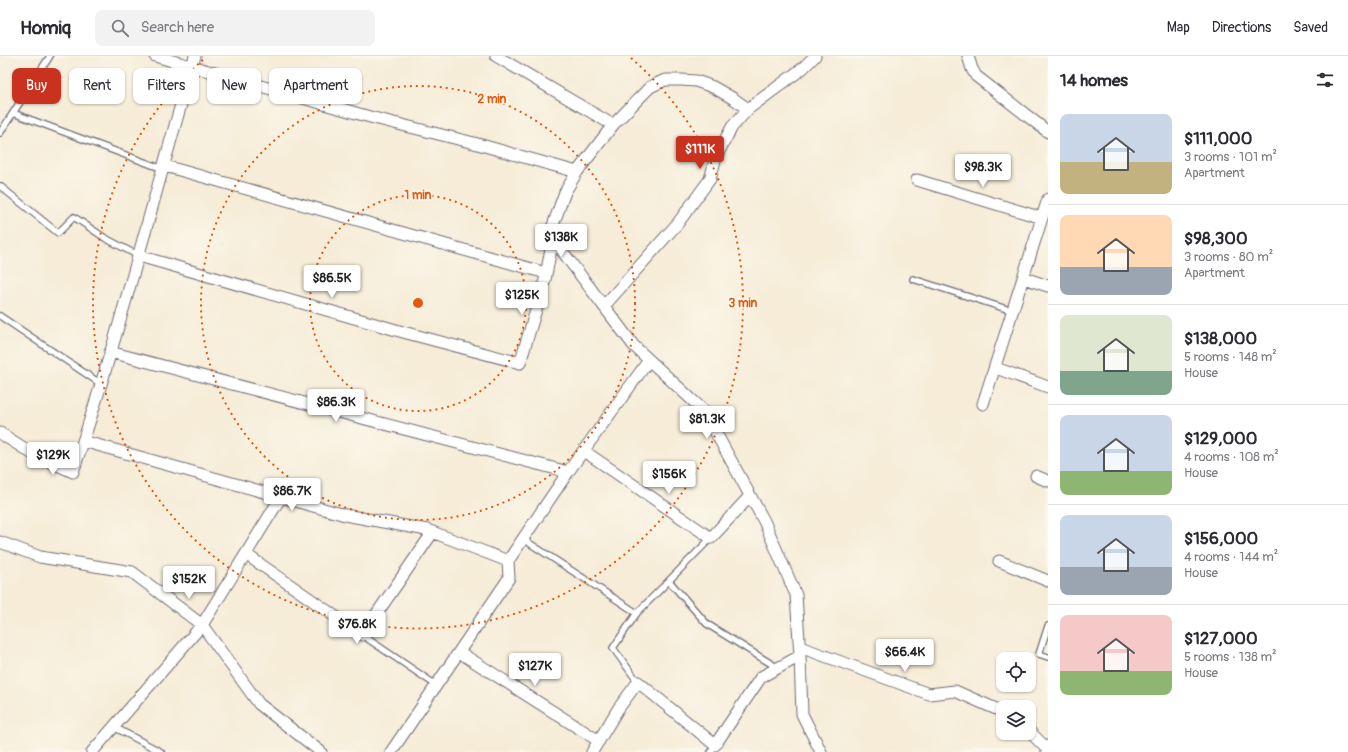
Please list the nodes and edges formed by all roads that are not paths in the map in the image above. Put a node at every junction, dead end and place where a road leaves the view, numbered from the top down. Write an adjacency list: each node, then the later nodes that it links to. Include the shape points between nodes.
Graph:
1 (50, 56): 9 (lane)
2 (155, 56): 7 (street)
3 (195, 56): 7 (street)
4 (496, 56): 10 (street)
5 (815, 56): 8 (street)
6 (968, 56): 11 (street, via 976,76)
7 (192, 67): 13 (street); 14 (street)
8 (748, 109): 10 (street, via 713,87 696,81 665,80 650,87); 25 (street, via 732,127 716,156 710,179 678,223)
9 (13, 113): 12 (lane); 13 (lane)
10 (613, 125): 14 (street)
11 (1048, 132)
12 (0, 133)
13 (164, 168): 20 (street); 21 (street)
14 (577, 172): 19 (street, via 562,199 552,228)
15 (917, 180): 18 (street)
16 (0, 186): 20 (lane, via 58,233 74,217 105,238)
17 (1048, 199): 18 (street)
18 (1042, 218): 22 (street)
19 (553, 239): 21 (street); 25 (street)
20 (139, 256): 21 (street, via 520,363); 28 (street)
21 (546, 273)
22 (1024, 278): 24 (street); 26 (street)
23 (913, 279): 26 (lane)
24 (1048, 286)
25 (604, 306): 29 (street, via 634,346)
26 (1013, 311): 30 (street)
27 (0, 316): 31 (lane)
28 (110, 352): 31 (street); 37 (street)
29 (650, 360): 36 (street); 40 (street, via 704,411)
30 (996, 368): 32 (street); 33 (street)
31 (101, 384): 35 (street)
32 (1048, 387)
33 (984, 404)
34 (0, 433): 35 (street, via 33,454 73,472)
35 (83, 441): 41 (street)
36 (584, 450): 37 (street); 43 (street)
37 (568, 472): 44 (street)
38 (1036, 476): 39 (street)
39 (1048, 481)
40 (750, 496): 43 (street); 56 (street, via 764,520 796,595)
41 (281, 497): 42 (street, via 345,515); 46 (street)
42 (433, 532): 47 (street); 54 (street)
43 (711, 538): 49 (lane)
44 (523, 539): 47 (street); 51 (lane)
45 (0, 542): 52 (street, via 40,556 132,572)
46 (247, 555): 52 (street); 54 (street)
47 (508, 561): 55 (street, via 509,578)
48 (999, 561): 50 (street)
49 (669, 581): 51 (lane); 58 (lane, via 707,624)
50 (1048, 581)
51 (637, 614): 59 (lane, via 614,648)
52 (202, 625): 62 (street); 69 (street, via 259,704)
53 (1048, 626): 57 (lane, via 1039,654)
54 (362, 635): 60 (lane)
55 (459, 652): 60 (street); 64 (street)
56 (800, 652): 58 (street); 61 (street, via 928,694 956,691); 72 (street, via 802,714)
57 (1048, 657)
58 (778, 668): 65 (street, via 761,677)
59 (638, 682): 64 (street); 65 (street)
60 (436, 685): 70 (street)
61 (996, 709)
62 (114, 727): 67 (street); 68 (lane)
63 (1036, 738): 66 (street)
64 (599, 740): 71 (street)
65 (713, 748)
66 (1048, 750)
67 (92, 752)
68 (161, 752)
69 (321, 752)
70 (391, 752)
71 (592, 752)
72 (821, 752)

